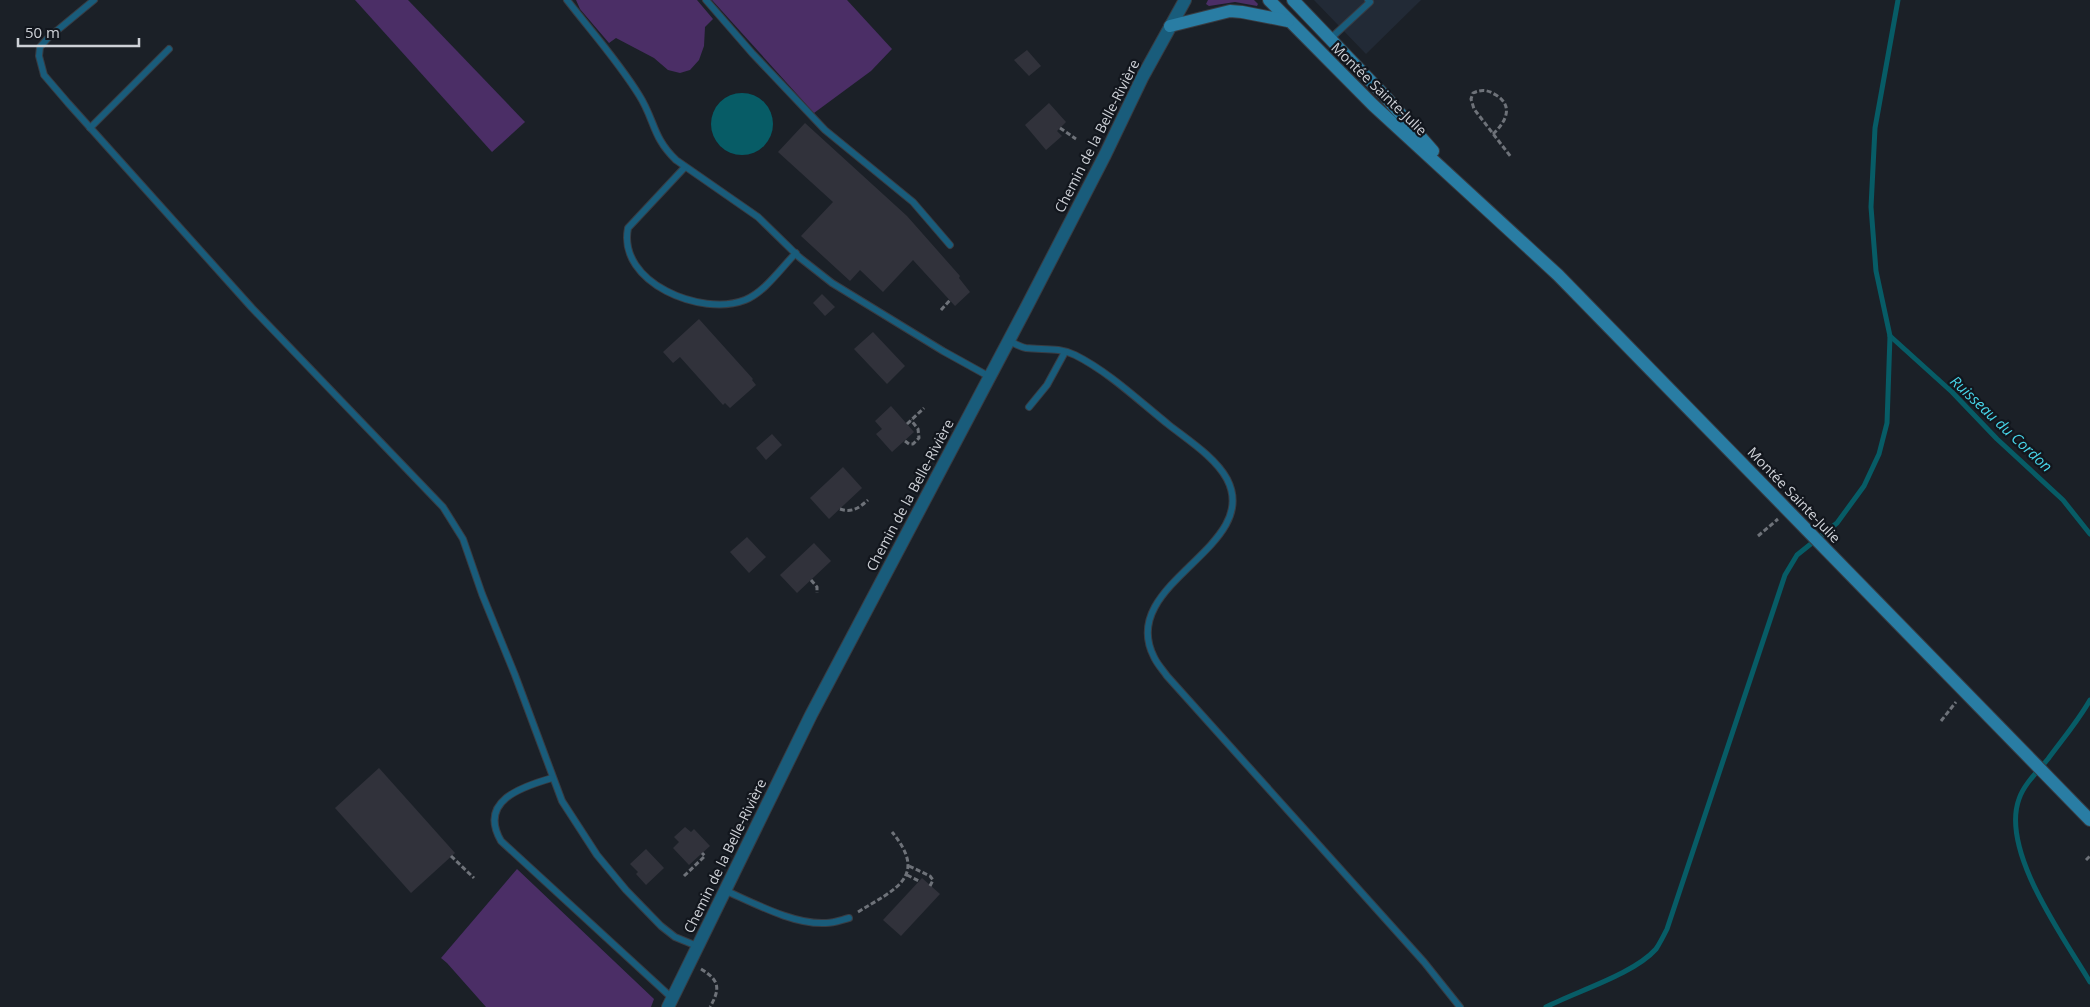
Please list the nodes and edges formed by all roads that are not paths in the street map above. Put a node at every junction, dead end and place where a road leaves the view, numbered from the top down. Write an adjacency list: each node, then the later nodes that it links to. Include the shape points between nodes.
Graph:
1 (94, 0): 12 (lane, via 48,38 40,47 39,56 44,75)
2 (567, 0): 13 (lane, via 640,95 664,149)
3 (706, 0): 15 (lane, via 825,130 913,202)
4 (1184, 0): 9 (street, Chemin de la Belle-Rivière)
5 (1269, 0): 8 (main road, Montée Sainte-Julie)
6 (1292, 0): 10 (main road, Montée Sainte-Julie)
7 (1368, 0): 10 (lane, via 1370,2)
8 (1288, 21): 9 (main road, via 1230,11); 14 (main road, Montée Sainte-Julie)
9 (1170, 26): 17 (street, Chemin de la Belle-Rivière)
10 (1330, 39): 14 (main road, Montée Sainte-Julie)
11 (169, 49): 12 (lane)
12 (90, 128): 21 (lane, via 252,308 443,507 463,539)
13 (685, 167): 16 (lane, via 758,217); 16 (lane, via 628,228 629,251 642,274 650,281 689,300 732,304 752,298)
14 (1472, 196): 22 (main road, Montée Sainte-Julie, via 1558,274)
15 (950, 245)
16 (796, 253): 19 (lane, via 832,283 876,312)
17 (1009, 341): 18 (lane, via 1027,348 1054,348); 19 (street, Chemin de la Belle-Rivière)
18 (1066, 352): 20 (lane, via 1047,385); 27 (lane, via 1110,378 1203,452 1222,473 1230,488 1232,512 1222,532 1171,584 1153,612 1149,637 1154,658 1424,962)
19 (990, 376): 23 (street, Chemin de la Belle-Rivière, via 811,715)
20 (1029, 407)
21 (552, 778): 25 (lane, via 562,801 597,855 626,890 661,926 675,937); 26 (lane, via 514,792 502,802 496,810 494,829 501,841)
22 (2090, 820)
23 (724, 890): 24 (lane, via 809,922 834,923); 25 (street, Chemin de la Belle-Rivière)
24 (849, 918)
25 (697, 946): 26 (street, Chemin de la Belle-Rivière)
26 (670, 1003)
27 (1460, 1007)

